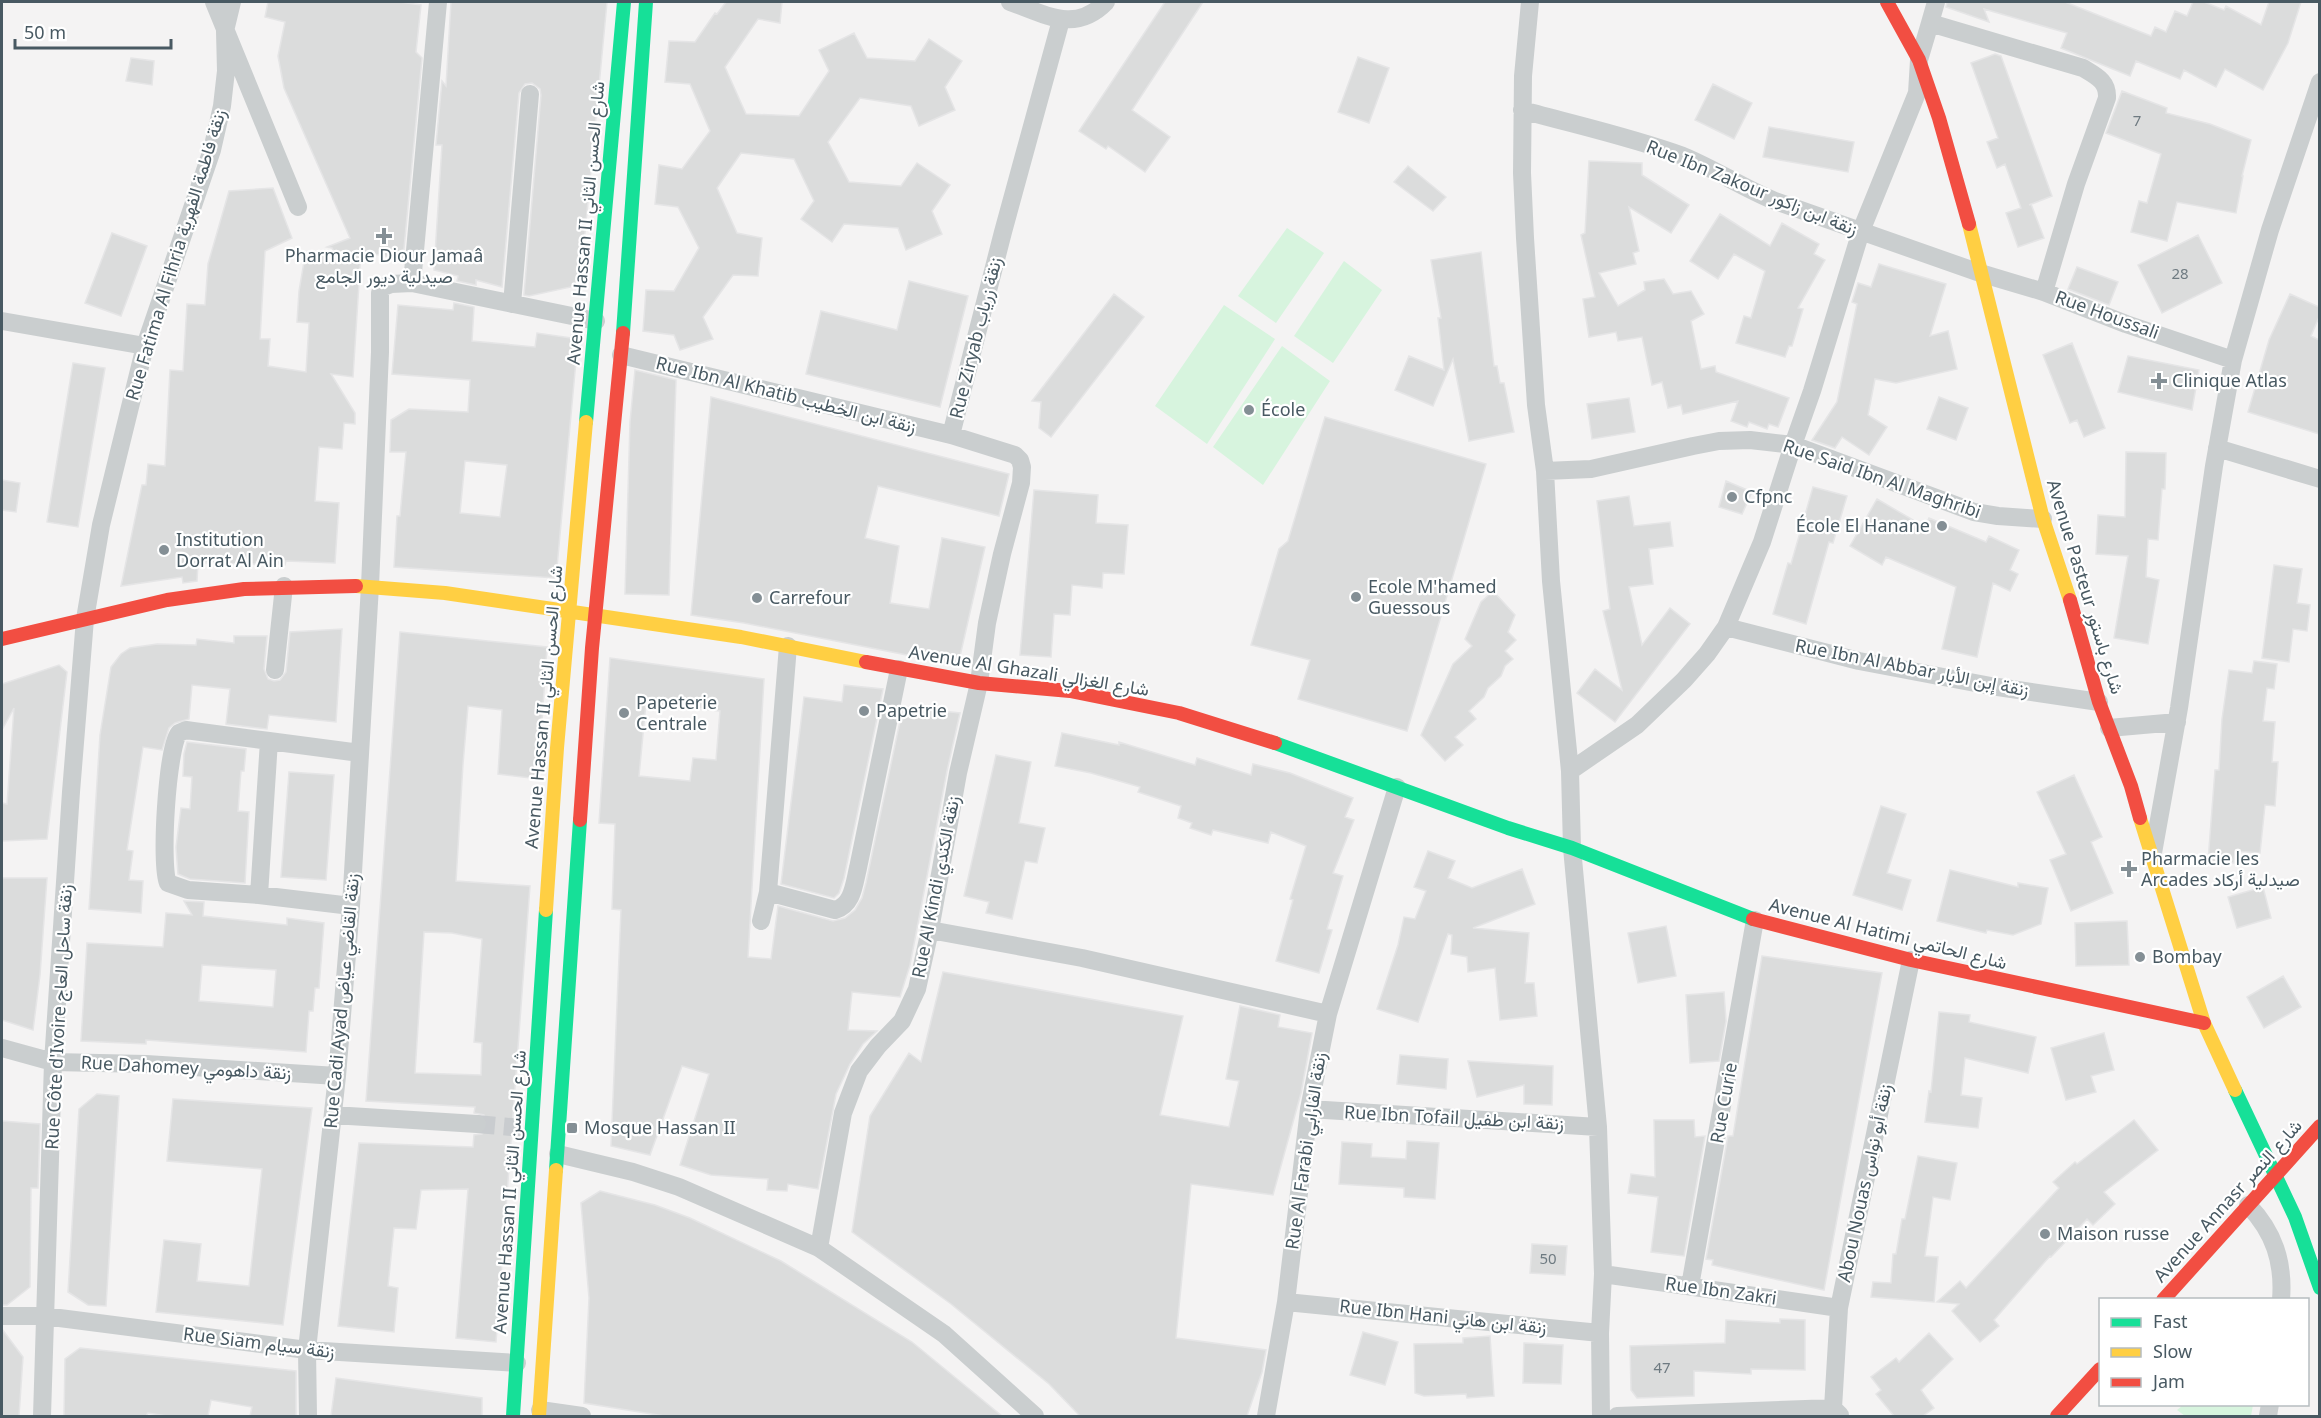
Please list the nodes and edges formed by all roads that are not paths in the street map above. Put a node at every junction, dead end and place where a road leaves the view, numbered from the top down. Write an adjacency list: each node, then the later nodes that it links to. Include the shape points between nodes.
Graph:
1 (214, 2): 13 (street, Rue Fatima Al Fihria زنقة فاطمة الفهرية)
2 (232, 2): 13 (street, Rue Fatima Al Fihria زنقة فاطمة الفهرية)
3 (438, 2): 21 (street)
4 (624, 2): 25 (street, Avenue Hassan II شارع الحسن الثاني)
5 (646, 2): 27 (street)
6 (1010, 2): 11 (street)
7 (1106, 2): 11 (street, via 1076,20)
8 (1530, 2): 17 (street)
9 (1887, 2): 14 (street, Avenue Pasteur شارع باستور)
10 (1936, 2): 12 (street)
11 (1060, 20): 29 (street, Rue Ziryab زنقة زرياب)
12 (1930, 23): 14 (street); 22 (street, via 2083,68 2101,79 2107,88)
13 (225, 31): 18 (street); 26 (street, Rue Fatima Al Fihria زنقة فاطمة الفهرية, via 226,71 212,150)
14 (1919, 60): 19 (street, via 1917,93); 20 (street, Avenue Pasteur شارع باستور, via 1958,182)
15 (2319, 82): 28 (street, via 2270,230)
16 (530, 94): 23 (street)
17 (1522, 110): 19 (street, Rue Ibn Zakour زنقة ابن زاكور, via 1683,157 1747,189); 32 (street, via 1524,238 1536,405)
18 (298, 207)
19 (1861, 231): 20 (street, Rue Ibn Zakour زنقة ابن زاكور); 30 (street)
20 (1980, 273): 22 (street, Rue Houssali); 34 (street, Avenue Pasteur شارع باستور)
21 (412, 283): 23 (street); 36 (street, Rue Cadi Ayad زنقة القاضي عياض, via 390,284 380,293)
22 (2044, 292): 28 (street, Rue Houssali)
23 (512, 304): 25 (street)
24 (2, 321): 26 (street)
25 (596, 321): 37 (street, Avenue Hassan II شارع الحسن الثاني)
26 (145, 346): 39 (street, Rue Fatima Al Fihria زنقة فاطمة الفهرية, via 101,525)
27 (621, 355): 29 (street, Rue Ibn Al Khatib زنقة ابن الخطيب); 38 (street)
28 (2233, 360): 31 (street)
29 (951, 435): 45 (street, Rue Ziryab زنقة زرياب, via 1015,455 1022,467 987,623)
30 (1792, 445): 32 (street, Rue Said Ibn Al Maghribi, via 1719,441 1591,469); 34 (street, Rue Said Ibn Al Maghribi, via 1974,512); 40 (street, via 1762,542)
31 (2217, 448): 33 (street); 47 (street)
32 (1545, 471): 51 (street, via 1551,581)
33 (2319, 479)
34 (2043, 519): 46 (street, Avenue Pasteur شارع باستور)
35 (284, 586): 36 (street, Avenue Al Ghazali شارع الغزالي); 39 (street, Avenue Al Ghazali شارع الغزالي, via 167,600); 44 (street)
36 (370, 586): 37 (street, Avenue Al Ghazali شارع الغزالي); 50 (street, Rue Cadi Ayad زنقة القاضي عياض)
37 (570, 612): 38 (street, Avenue Al Ghazali شارع الغزالي); 87 (street, Avenue Hassan II شارع الحسن الثاني, via 557,748)
38 (595, 616): 42 (street, Avenue Al Ghazali شارع الغزالي); 72 (street)
39 (85, 619): 41 (street, Avenue Al Ghazali شارع الغزالي); 65 (street, Rue Côte d'Ivoire زنقة ساحل العاج)
40 (1726, 627): 46 (street, Rue Ibn Al Abbar زنقة إبن الأبار, via 1858,661); 51 (street, via 1684,680 1637,725)
41 (2, 639)
42 (788, 646): 43 (street, Avenue Al Ghazali شارع الغزالي); 55 (street)
43 (899, 669): 45 (street, Avenue Al Ghazali شارع الغزالي); 55 (street, via 847,904 835,910)
44 (275, 670)
45 (979, 683): 52 (street, Avenue Al Ghazali شارع الغزالي, via 1070,691 1179,713 1304,752); 60 (street, Rue Al Kindi زنقة الكندي, via 958,773)
46 (2099, 702): 48 (street, Avenue Pasteur شارع باستور)
47 (2177, 722): 48 (street); 54 (street)
48 (2109, 728): 54 (street, Avenue Pasteur شارع باستور, via 2132,786)
49 (269, 741): 50 (street); 56 (street); 56 (street, via 186,730 179,733 171,751 166,813 168,883 188,890)
50 (360, 753): 57 (street, Rue Cadi Ayad زنقة القاضي عياض)
51 (1570, 771): 53 (street)
52 (1396, 787): 53 (street, Avenue Al Ghazali شارع الغزالي); 62 (street, Rue Al Farabi زنقة الفارابي)
53 (1572, 848): 58 (street, Avenue Al Hatimi شارع الحاتمي); 71 (street)
54 (2152, 857): 63 (street, Avenue Pasteur شارع باستور)
55 (768, 892): 59 (street)
56 (259, 895): 57 (street)
57 (351, 906): 66 (street, Rue Cadi Ayad زنقة القاضي عياض)
58 (1755, 920): 61 (street, Avenue Al Hatimi شارع الحاتمي); 77 (street, Rue Curie)
59 (761, 921)
60 (930, 930): 62 (street, via 1082,958); 75 (street, Rue Al Kindi زنقة الكندي, via 917,989 902,1021 859,1071 849,1094)
61 (1911, 960): 63 (street, Avenue Al Hatimi شارع الحاتمي); 82 (street, Abou Nouas زنقة أبو نواس)
62 (1328, 1014): 67 (street, Rue Al Farabi زنقة الفارابي)
63 (2204, 1023): 73 (street, Avenue Pasteur شارع باستور)
64 (2, 1048): 65 (street, Rue Dahomey زنقة داهومي)
65 (53, 1062): 66 (street, Rue Dahomey زنقة داهومي); 84 (street, Rue Côte d'Ivoire زنقة ساحل العاج)
66 (337, 1076): 68 (street, Rue Cadi Ayad زنقة القاضي عياض)
67 (1309, 1109): 71 (street, Rue Ibn Tofail زنقة ابن طفيل); 81 (street, Rue Al Farabi زنقة الفارابي)
68 (333, 1115): 69 (street); 86 (street, Rue Cadi Ayad زنقة القاضي عياض)
69 (477, 1124)
70 (2319, 1126): 73 (street, Avenue Annasr شارع النصر)
71 (1598, 1127): 76 (street)
72 (558, 1154): 75 (street, via 679,1187); 90 (street)
73 (2276, 1174): 74 (street, Avenue Annasr شارع النصر); 78 (street, Avenue Pasteur شارع باستور)
74 (2248, 1205): 79 (street, Avenue Annasr شارع النصر); 80 (street, via 2274,1240 2282,1272)
75 (819, 1248): 95 (street, via 944,1334)
76 (1603, 1274): 77 (street, Rue Ibn Zakri); 85 (street)
77 (1690, 1286): 82 (street, Rue Ibn Zakri)
78 (2319, 1288)
79 (2164, 1298)
80 (2281, 1298)
81 (1286, 1302): 85 (street, Rue Ibn Hani زنقة ابن هاني); 96 (street, Rue Al Farabi زنقة الفارابي)
82 (1839, 1308): 89 (street, Abou Nouas زنقة أبو نواس)
83 (2, 1316): 84 (street, Rue Siam زنقة سيام)
84 (44, 1316): 86 (street, Rue Siam زنقة سيام); 91 (street, Rue Côte d'Ivoire زنقة ساحل العاج)
85 (1600, 1333): 97 (street)
86 (307, 1350): 87 (street, Rue Siam زنقة سيام); 92 (street, Rue Cadi Ayad زنقة القاضي عياض)
87 (517, 1363): 93 (street, Avenue Hassan II شارع الحسن الثاني)
88 (2099, 1370): 99 (street)
89 (1837, 1412): 98 (street)
90 (539, 1413): 94 (street)
91 (42, 1416)
92 (308, 1416)
93 (513, 1416)
94 (582, 1416)
95 (1035, 1416)
96 (1266, 1416)
97 (1601, 1416)
98 (1617, 1416)
99 (2057, 1416)

